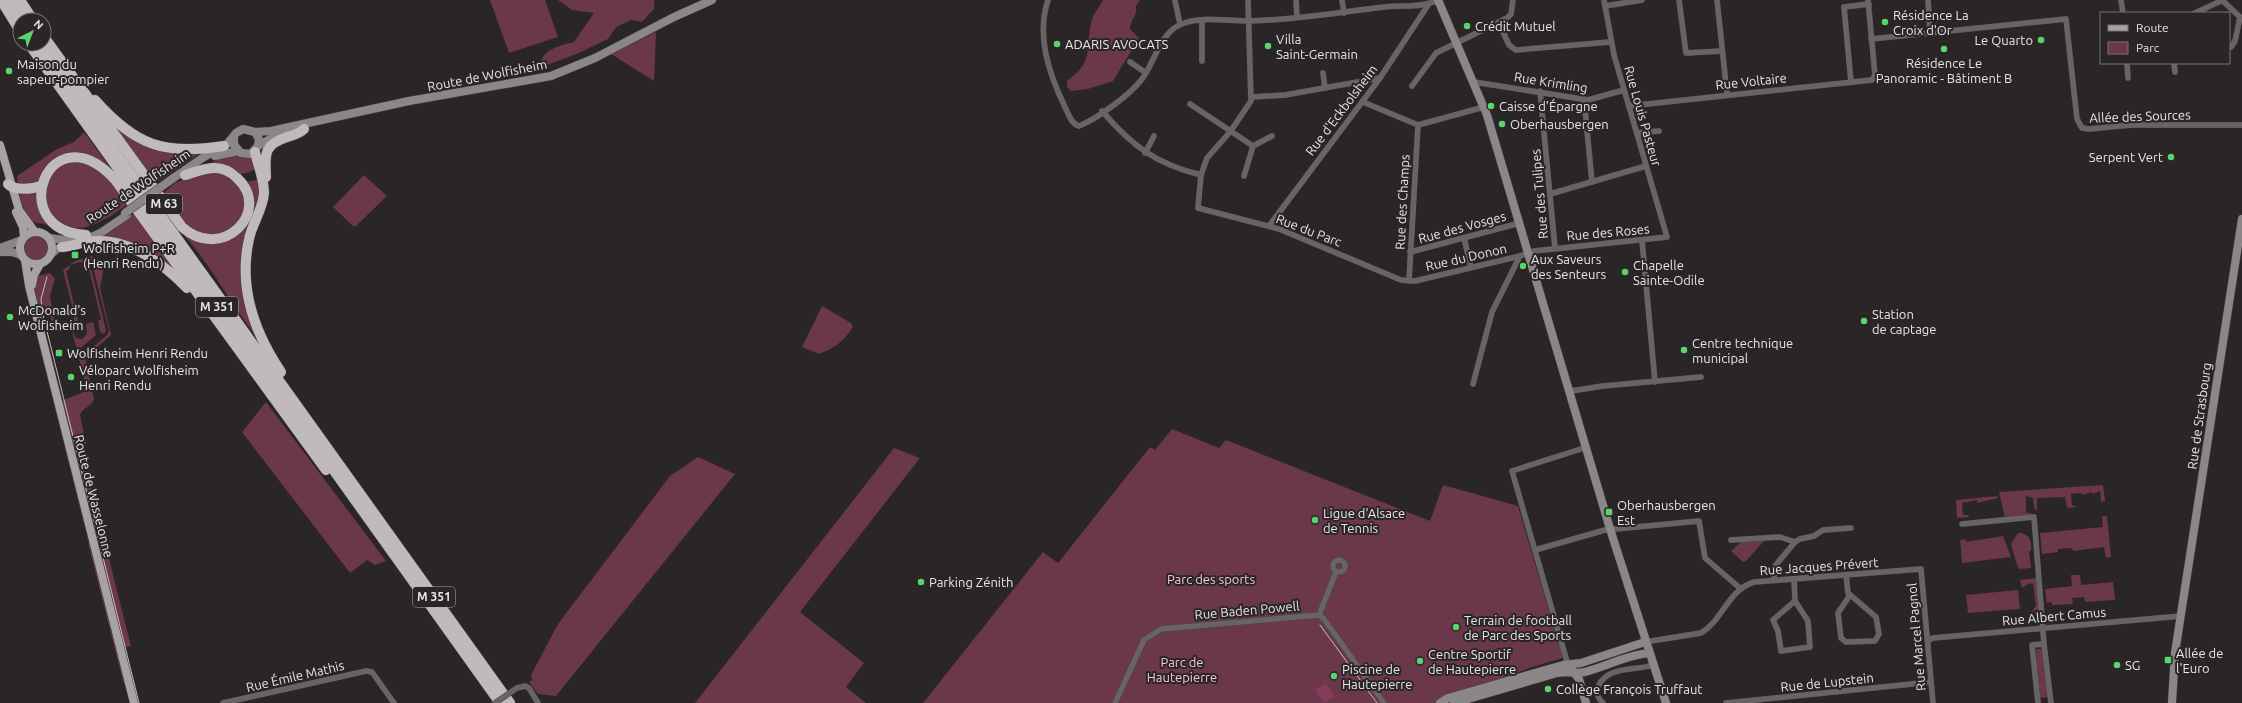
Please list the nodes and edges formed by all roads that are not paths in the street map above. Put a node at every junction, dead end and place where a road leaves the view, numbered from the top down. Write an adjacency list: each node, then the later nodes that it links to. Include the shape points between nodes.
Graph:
1 (1, 0): 27 (highway)
2 (10, 0): 21 (highway)
3 (20, 0): 22 (highway)
4 (712, 0): 65 (main road, Route de Wolfisheim, via 595,58 551,76 409,101)
5 (1048, 0): 64 (street, via 1043,34 1048,64 1055,86 1071,119 1077,125 1081,125)
6 (1248, 0): 29 (street)
7 (1296, 0): 26 (street)
8 (1342, 0): 25 (street)
9 (1439, 0): 20 (street); 34 (main road)
10 (1513, 0): 30 (street, via 1510,16)
11 (1642, 0): 19 (street)
12 (1679, 0): 39 (street, via 1685,52 1690,54)
13 (1717, 0): 39 (street)
14 (1928, 0): 32 (street)
15 (2121, 0): 23 (street)
16 (2223, 0): 24 (street); 37 (street, via 2240,16 2235,42)
17 (1174, 1): 31 (street)
18 (1868, 2): 33 (street); 52 (street, via 1844,8)
19 (1605, 3): 35 (street, Rue Louis Pasteur)
20 (1428, 5): 25 (street, via 1413,4); 49 (street, Rue d'Eckbolsheim)
21 (22, 12)
22 (26, 12)
23 (2122, 12)
24 (2197, 12)
25 (1344, 13): 26 (street)
26 (1297, 17): 29 (street)
27 (12, 18)
28 (1202, 21): 29 (street); 31 (street); 42 (street)
29 (1250, 21): 58 (street)
30 (1498, 23): 34 (street); 35 (street, via 1509,45 1516,50)
31 (1180, 24): 48 (street, via 1167,35)
32 (1930, 33): 33 (street, Allée des Sources); 67 (street, Allée des Sources, via 2066,19 2076,115 2082,128 2131,125)
33 (1871, 39): 52 (street, Rue Voltaire, via 1874,78)
34 (1457, 42): 51 (main road); 53 (street, via 1436,53)
35 (1610, 42): 55 (street, Rue Louis Pasteur)
36 (52, 44): 77 (highway, via 89,93 116,122 133,135 174,150)
37 (2231, 47)
38 (52, 48): 83 (highway, M 63, via 182,227 196,237 211,240 235,233 243,223 248,205 246,192 240,180 229,172 217,168)
39 (1722, 51): 57 (street)
40 (35, 52): 131 (highway, M 351)
41 (44, 52): 123 (highway, M 351)
42 (1202, 61)
43 (1130, 62): 48 (street)
44 (2127, 64): 50 (street)
45 (2174, 64): 46 (street)
46 (2175, 72)
47 (1323, 73): 54 (street)
48 (1146, 74): 64 (street, via 1127,94)
49 (1380, 78): 54 (street); 60 (street, Rue d'Eckbolsheim)
50 (2128, 78)
51 (1474, 82): 56 (street, Rue Krimling); 63 (main road)
52 (1851, 82): 57 (street, Rue Voltaire)
53 (1412, 86)
54 (1325, 88): 58 (street, via 1285,95)
55 (1624, 90): 59 (street, Rue Krimling, via 1593,100); 62 (street, Rue Louis Pasteur)
56 (1540, 91): 59 (street, Rue Krimling); 90 (street, Rue des Tulipes)
57 (1727, 94): 62 (street, Rue Voltaire)
58 (1252, 97): 71 (street, via 1250,104)
59 (1584, 99): 87 (street)
60 (1363, 102): 66 (street); 94 (street, Rue d'Eckbolsheim)
61 (1190, 104): 71 (street)
62 (1629, 106): 72 (street, Rue Louis Pasteur)
63 (1484, 107): 66 (street); 93 (main road)
64 (1102, 111): 81 (street, via 1122,134)
65 (347, 116): 68 (main road, Route de Wolfisheim); 70 (main road, Route de Wolfisheim)
66 (1418, 125): 108 (street, Rue des Champs)
67 (2242, 125)
68 (304, 129): 79 (main road, Route de Wolfisheim, via 272,138); 115 (highway, via 276,142 265,153 267,194 251,241)
69 (1660, 131): 72 (street)
70 (255, 132): 75 (main road, via 243,129); 79 (main road, via 259,139)
71 (1230, 132): 78 (street); 84 (street, via 1209,154)
72 (1637, 133): 82 (street, Rue Louis Pasteur)
73 (1154, 136): 81 (street)
74 (1272, 136): 78 (street)
75 (234, 137): 77 (main road, Route de Wolfisheim); 80 (main road)
76 (0, 145): 88 (main road)
77 (224, 146): 86 (main road, Route de Wolfisheim)
78 (1253, 146): 85 (street)
79 (256, 149): 80 (main road, via 248,154); 115 (highway, via 264,194 249,240)
80 (238, 151): 83 (main road, Route de Wolfisheim / M 63, via 216,156)
81 (1145, 153): 84 (street, via 1168,165)
82 (1646, 166): 87 (street); 97 (street, Rue Louis Pasteur)
83 (185, 175): 86 (main road, Route de Wolfisheim / M 63)
84 (1201, 175): 94 (street, Rue du Parc, via 1198,208)
85 (1244, 176)
86 (173, 180): 91 (main road, Route de Wolfisheim, bridge)
87 (1592, 182): 90 (street)
88 (10, 183): 89 (highway, via 34,188); 95 (main road, via 19,210); 98 (main road, via 14,206 23,227)
89 (41, 186): 96 (highway, via 42,205 50,219 61,227); 120 (highway, via 53,166 73,158 92,161 109,173)
90 (1550, 194): 106 (street, Rue des Tulipes)
91 (126, 214): 96 (main road, Route de Wolfisheim); 103 (main road, Route de Wolfisheim / M 63, via 95,236)
92 (2242, 220): 140 (main road, Rue de Strasbourg)
93 (1520, 223): 100 (street, Rue des Vosges); 110 (main road)
94 (1269, 226): 114 (street, Rue du Parc)
95 (35, 232): 98 (main road); 99 (main road)
96 (86, 235): 99 (main road, Route de Wolfisheim, via 64,240)
97 (1667, 237): 101 (street, Rue des Roses)
98 (23, 238): 105 (main road); 111 (main road, via 20,249)
99 (49, 238): 109 (main road, via 52,244)
100 (1464, 238): 108 (street, Rue des Vosges); 113 (street)
101 (1642, 240): 106 (street, Rue des Roses); 118 (street)
102 (106, 241): 103 (highway); 104 (highway); 120 (highway, via 130,248 152,259 178,279)
103 (62, 247): 109 (main road, Route de Wolfisheim / M 63)
104 (86, 247)
105 (0, 248)
106 (1555, 248): 110 (street, Rue des Roses)
107 (0, 252): 111 (main road, via 12,252)
108 (1410, 252): 114 (street, Rue des Champs)
109 (51, 254): 112 (main road)
110 (1524, 254): 113 (street, Rue du Donon); 119 (street, via 1492,312); 121 (main road)
111 (23, 258): 112 (main road, via 30,263); 116 (main road, Route de Wasselonne)
112 (40, 264): 116 (main road, via 34,275)
113 (1471, 267): 114 (street, Rue du Donon)
114 (1409, 281)
115 (246, 286): 123 (highway, via 252,317 264,346)
116 (32, 294): 152 (main road, Route de Wasselonne)
117 (1701, 377): 118 (street)
118 (1655, 382): 121 (street)
119 (1472, 384)
120 (263, 386): 131 (highway)
121 (1571, 391): 122 (main road)
122 (1587, 447): 126 (main road); 129 (street, via 1512,470)
123 (359, 492): 157 (highway, M 351)
124 (1962, 524): 141 (street, via 2034,517)
125 (1852, 528): 128 (street, via 1823,530)
126 (1611, 529): 129 (street); 136 (street, via 1699,521 1705,558); 143 (main road)
127 (1731, 540): 128 (street, via 1780,537)
128 (1795, 542): 134 (street, via 1775,566)
129 (1535, 550): 147 (street)
130 (1921, 569): 133 (street, Rue Jacques Prévert); 142 (street, Rue Marcel Pagnol)
131 (406, 571): 156 (highway, M 351)
132 (1336, 572): 139 (street)
133 (1846, 576): 135 (street, Rue Jacques Prévert); 137 (street)
134 (1774, 579): 135 (street, Rue Jacques Prévert); 136 (street, Rue Jacques Prévert, via 1754,582)
135 (1794, 579): 138 (street)
136 (1741, 588): 143 (street, Rue Jacques Prévert, via 1701,633)
137 (1850, 595): 137 (street, via 1838,613 1841,638 1846,642 1874,641 1879,634 1876,617)
138 (1795, 601): 138 (street, via 1808,621 1810,647 1781,651 1778,630 1772,620)
139 (1318, 615): 151 (street, Rue Baden Powell, via 1328,624); 159 (street, Rue Baden Powell, via 1161,629 1144,640)
140 (2181, 616): 141 (street, Rue Albert Camus); 170 (main road, Rue de Strasbourg, via 2175,653)
141 (2043, 629): 142 (street, Rue Albert Camus); 144 (street)
142 (1929, 640): 148 (street, Rue Marcel Pagnol)
143 (1645, 642): 145 (main road); 147 (main road)
144 (2044, 644): 168 (street, via 2032,645); 169 (street)
145 (1649, 653): 146 (main road); 147 (main road, via 1584,672)
146 (1653, 666): 164 (street, via 1623,669 1606,677 1598,686 1597,692 1597,697); 165 (main road)
147 (1571, 668): 160 (main road, via 1448,698); 161 (main road); 162 (main road); 163 (main road, via 1579,679)
148 (1931, 682): 149 (street, Rue de Lupstein); 167 (street, Rue Marcel Pagnol)
149 (1764, 701): 166 (street, Rue de Lupstein)
150 (240, 702): 153 (street, Rue Émile Mathis); 154 (street, Rue Émile Mathis, via 366,671 372,672)
151 (1384, 702)
152 (134, 703)
153 (224, 703)
154 (394, 703)
155 (495, 703): 158 (street, bridge, via 524,686 529,688)
156 (500, 703)
157 (510, 703)
158 (538, 703)
159 (1116, 703)
160 (1440, 703)
161 (1454, 703)
162 (1581, 703)
163 (1586, 703)
164 (1602, 703)
165 (1666, 703)
166 (1726, 703)
167 (1933, 703)
168 (2038, 703)
169 (2051, 703)
170 (2172, 703)

